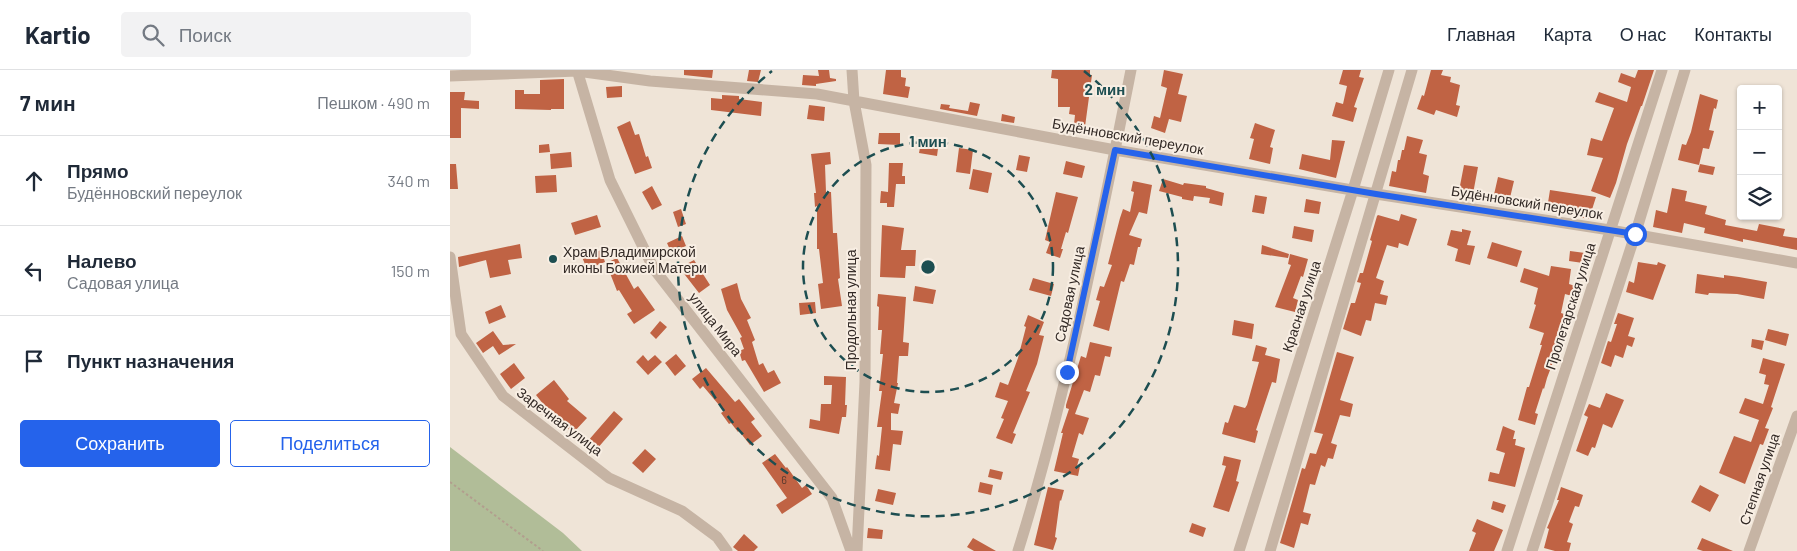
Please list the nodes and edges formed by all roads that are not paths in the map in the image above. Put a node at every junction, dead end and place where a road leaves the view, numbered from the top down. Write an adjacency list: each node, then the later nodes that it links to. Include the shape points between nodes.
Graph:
1 (577, 70): 8 (street, Будённовский переулок); 9 (street, Будённовский переулок, via 650,81 817,94); 19 (street, улица Мира, via 610,180 654,269 832,498)
2 (852, 70): 9 (street, Продольная улица)
3 (1131, 70): 10 (street, Садовая улица)
4 (1389, 70): 11 (street, Красная улица)
5 (1412, 70): 12 (street)
6 (1662, 70): 13 (street, Пролетарская улица)
7 (1685, 70): 14 (street)
8 (450, 76)
9 (854, 101): 10 (street, Будённовский переулок); 20 (street, Продольная улица, via 866,165 865,382)
10 (1115, 150): 11 (street, Будённовский переулок); 21 (street, Садовая улица, via 1067,372)
11 (1354, 190): 12 (street, Будённовский переулок); 22 (street, Красная улица)
12 (1376, 194): 13 (street, Будённовский переулок); 23 (street)
13 (1610, 230): 14 (street, Будённовский переулок); 24 (street, Пролетарская улица)
14 (1635, 234): 16 (street, Будённовский переулок); 25 (street)
15 (450, 257): 18 (street, Заречная улица, via 461,334 503,396 609,478 682,511 717,538)
16 (1797, 263)
17 (1797, 416): 26 (street, Степная улица)
18 (727, 551)
19 (851, 551)
20 (857, 551)
21 (1018, 551)
22 (1239, 551)
23 (1270, 551)
24 (1507, 551)
25 (1532, 551)
26 (1749, 551)

